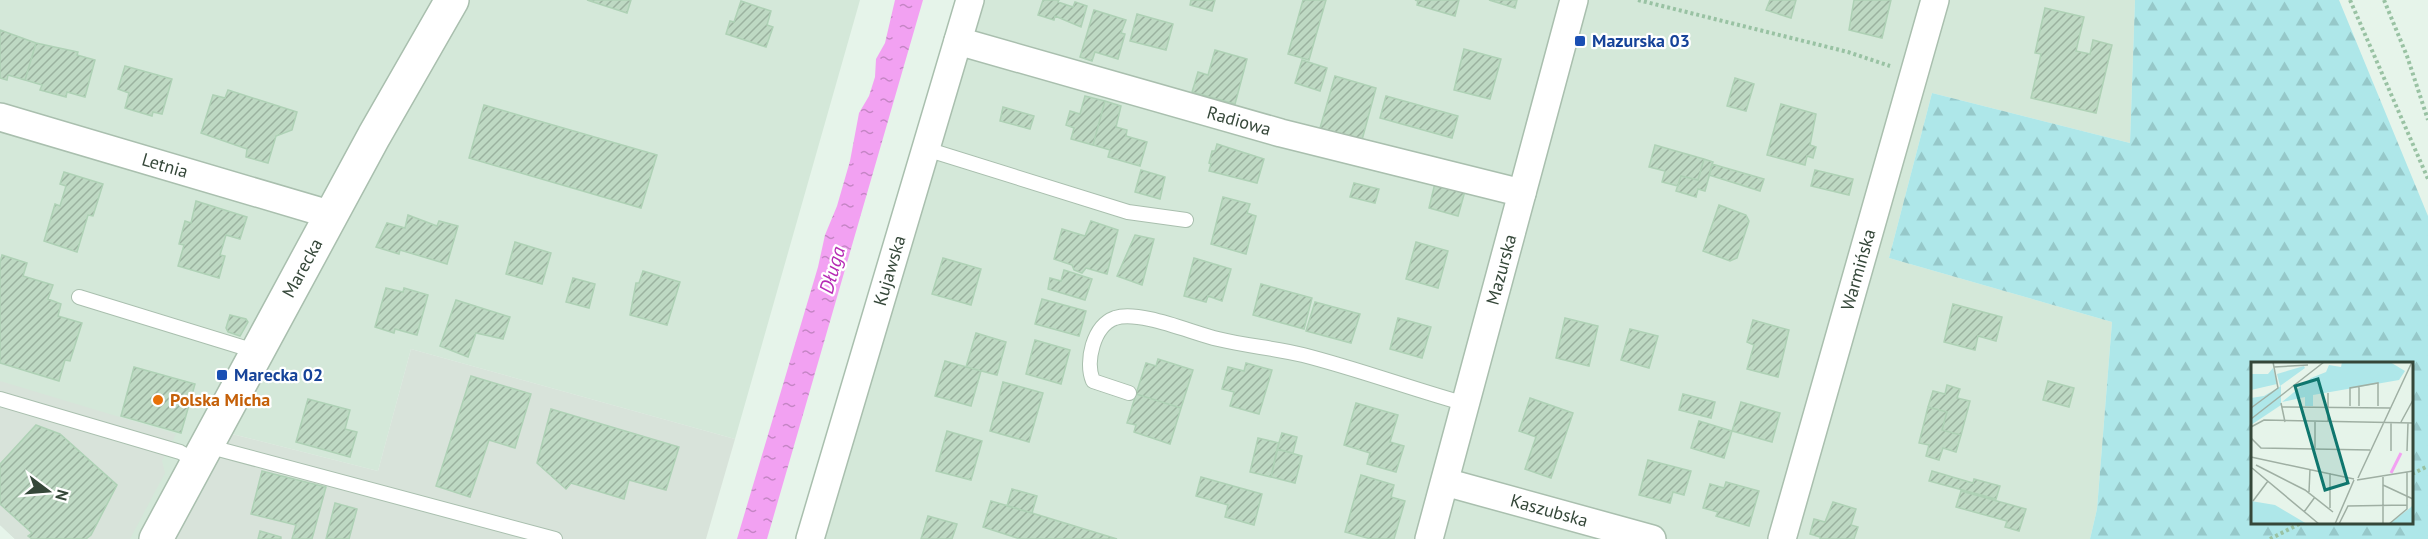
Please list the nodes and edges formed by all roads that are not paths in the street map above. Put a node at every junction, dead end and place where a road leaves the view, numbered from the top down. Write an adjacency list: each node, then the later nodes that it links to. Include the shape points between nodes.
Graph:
1 (452, 0): 9 (street, Marecka)
2 (970, 0): 5 (street, Kujawska)
3 (1574, 0): 8 (street, Mazurska)
4 (1935, 0): 24 (street, Warmińska)
5 (958, 42): 7 (street, Kujawska); 8 (street, Radiowa, via 1281,133)
6 (0, 117): 9 (street, Letnia)
7 (926, 149): 10 (lane, via 1128,212); 21 (street, Kujawska)
8 (1522, 192): 15 (street, Mazurska)
9 (332, 215): 12 (street, Marecka)
10 (1186, 220)
11 (79, 297): 12 (lane)
12 (258, 352): 16 (street, Marecka)
13 (1129, 393): 15 (lane, via 1093,381 1089,371 1099,331 1115,318 1157,321 1217,339 1303,355)
14 (0, 399): 16 (lane, via 180,452)
15 (1466, 404): 17 (street, Mazurska)
16 (202, 454): 18 (lane); 19 (street, Marecka)
17 (1445, 482): 22 (street, Mazurska); 23 (street, Kaszubska)
18 (531, 536): 20 (lane)
19 (156, 539)
20 (555, 539)
21 (810, 539)
22 (1430, 539)
23 (1652, 539)
24 (1782, 539)

